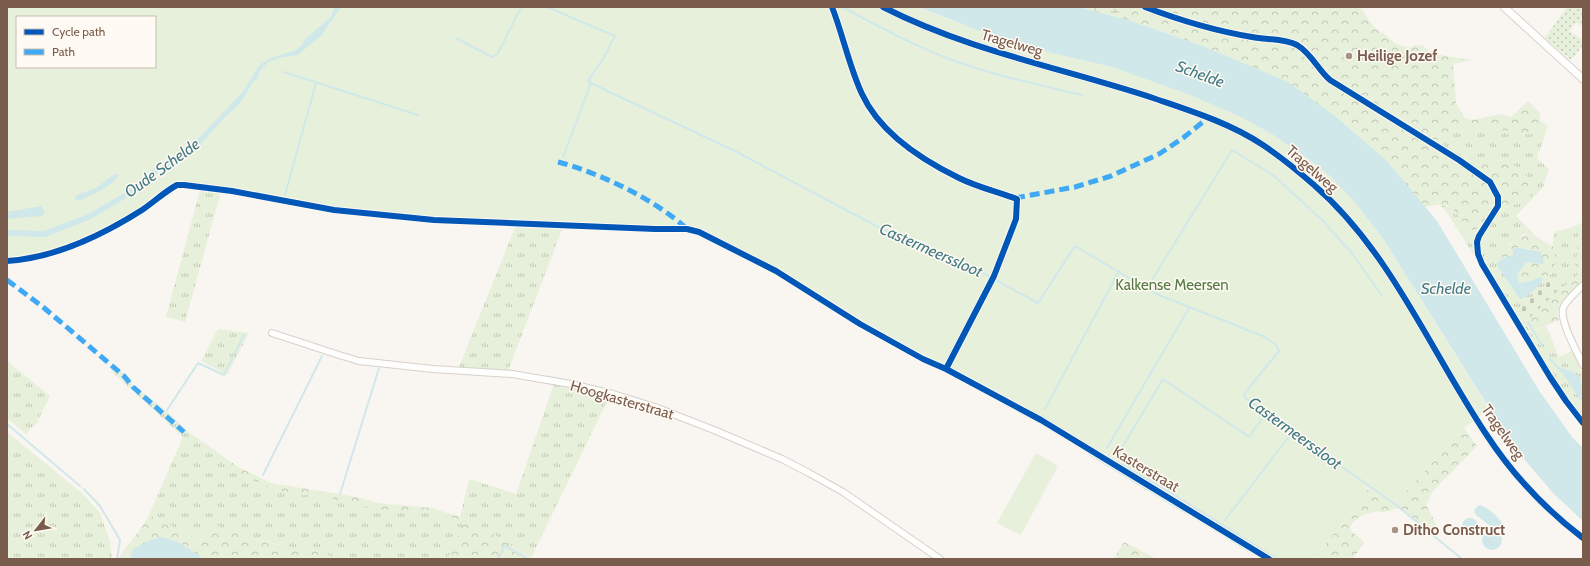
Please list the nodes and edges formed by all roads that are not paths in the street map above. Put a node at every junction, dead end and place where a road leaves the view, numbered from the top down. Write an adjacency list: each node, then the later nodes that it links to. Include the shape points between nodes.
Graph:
1 (883, 7): 8 (street, Tragelweg, via 970,44 1197,112 1263,145 1295,169 1337,208 1380,259 1472,412 1504,459 1535,496)
2 (1504, 7): 3 (street)
3 (1583, 79)
4 (1583, 285): 6 (street, via 1564,306 1562,313)
5 (272, 333): 9 (street, Hoogkasterstraat, via 359,360 432,369 512,374 571,384 655,408 721,433 809,473 843,492)
6 (1583, 365)
7 (1008, 403): 10 (street, Kasterstraat, via 1041,420)
8 (1583, 538)
9 (940, 559)
10 (1269, 559)

